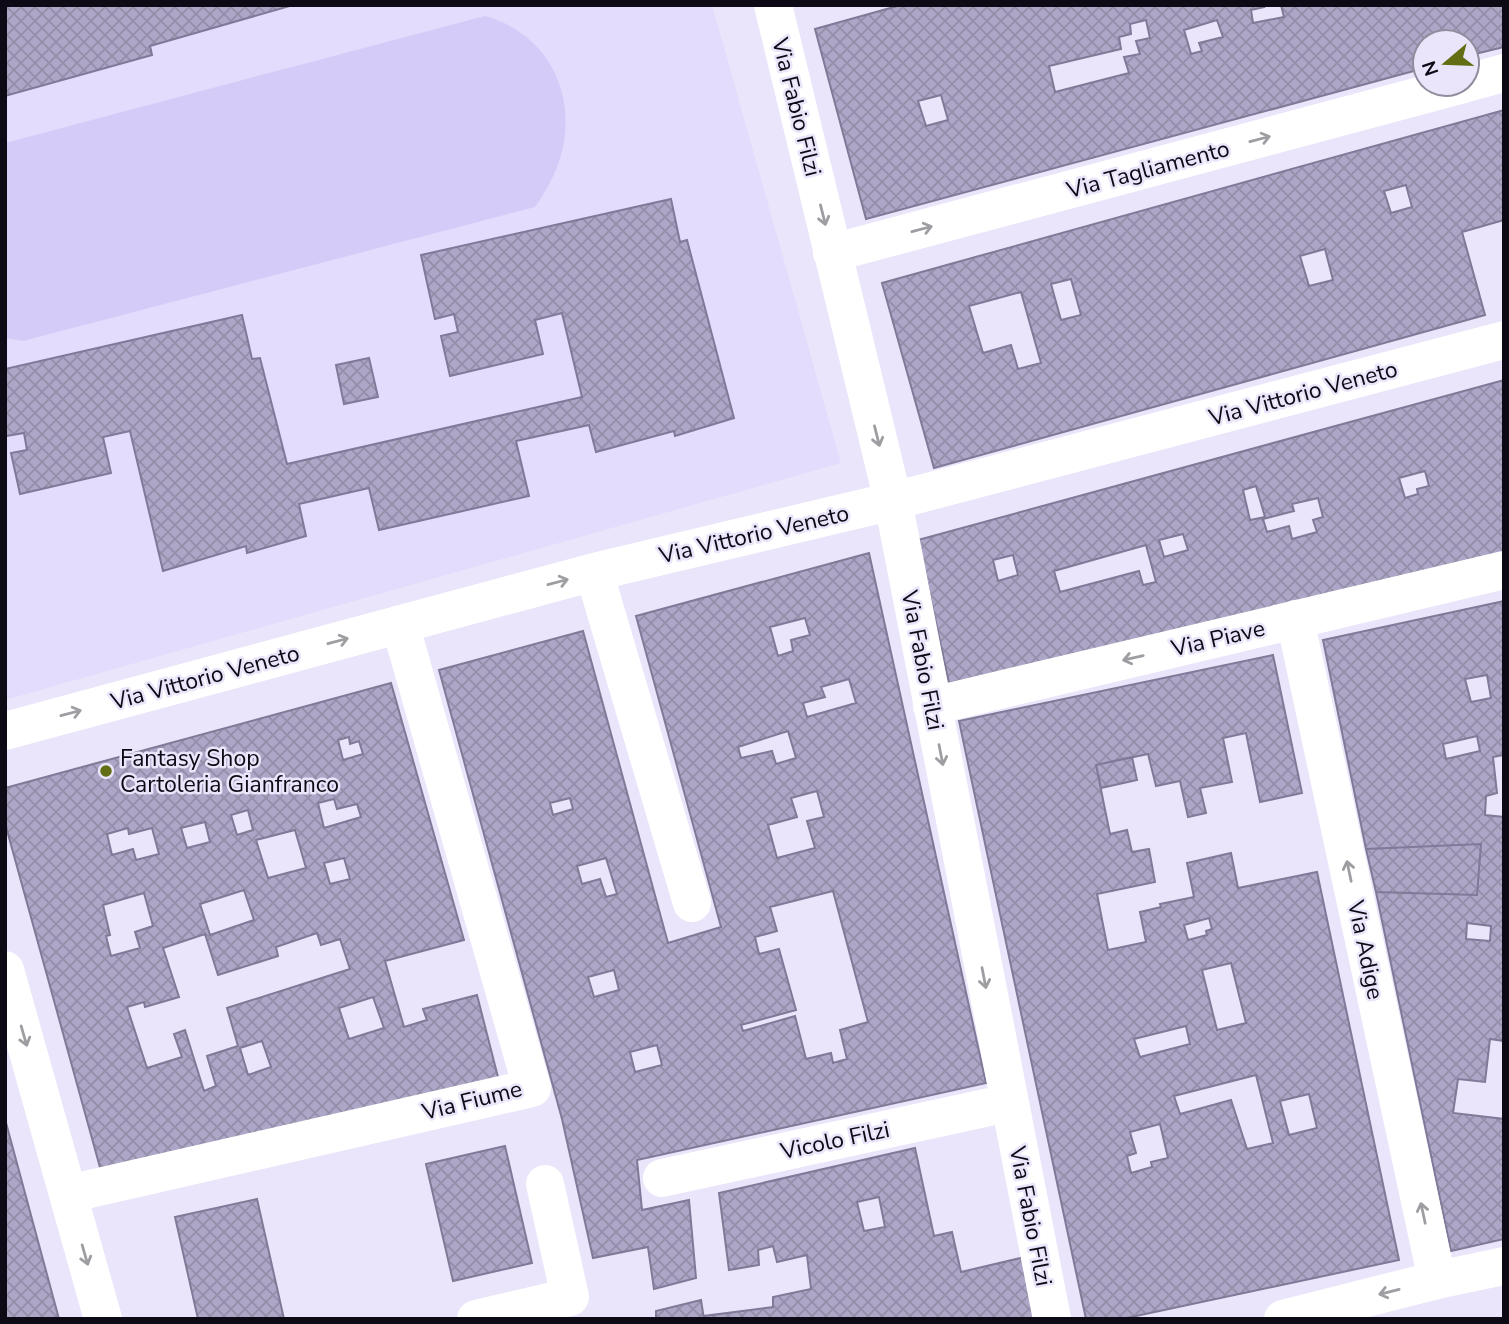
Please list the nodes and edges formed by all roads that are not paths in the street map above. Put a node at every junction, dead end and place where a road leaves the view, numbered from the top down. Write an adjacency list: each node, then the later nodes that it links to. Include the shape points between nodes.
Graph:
1 (773, 5): 5 (street, Via Fabio Filzi, one-way to 5)
2 (1504, 73): 3 (street, Via Tagliamento)
3 (1481, 80)
4 (1413, 98): 5 (street, Via Tagliamento, one-way to 4)
5 (832, 253): 7 (street, Via Fabio Filzi, one-way to 7)
6 (1504, 340): 7 (street, Via Vittorio Veneto)
7 (893, 501): 9 (street, Via Vittorio Veneto); 12 (street, Via Fabio Filzi)
8 (1504, 570): 10 (street, Via Piave)
9 (594, 572): 11 (street, Via Vittorio Veneto, one-way to 9); 14 (street)
10 (1295, 619): 12 (street, Via Piave, one-way to 12); 21 (street, Via Adige, one-way to 10)
11 (400, 624): 13 (street, Via Vittorio Veneto, one-way to 11); 19 (street, Via Fiume, via 532,1088)
12 (932, 706): 16 (street, Via Fabio Filzi, one-way to 16)
13 (5, 731)
14 (692, 903)
15 (5, 971): 19 (street, one-way to 19)
16 (1008, 1103): 17 (street, Vicolo Filzi); 24 (street, Via Fabio Filzi)
17 (662, 1178)
18 (545, 1184): 23 (street, via 570,1297)
19 (68, 1195): 22 (street, one-way to 22)
20 (1504, 1266): 21 (street)
21 (1437, 1280): 25 (street, one-way to 25)
22 (103, 1319)
23 (475, 1319)
24 (1052, 1319)
25 (1283, 1319)

